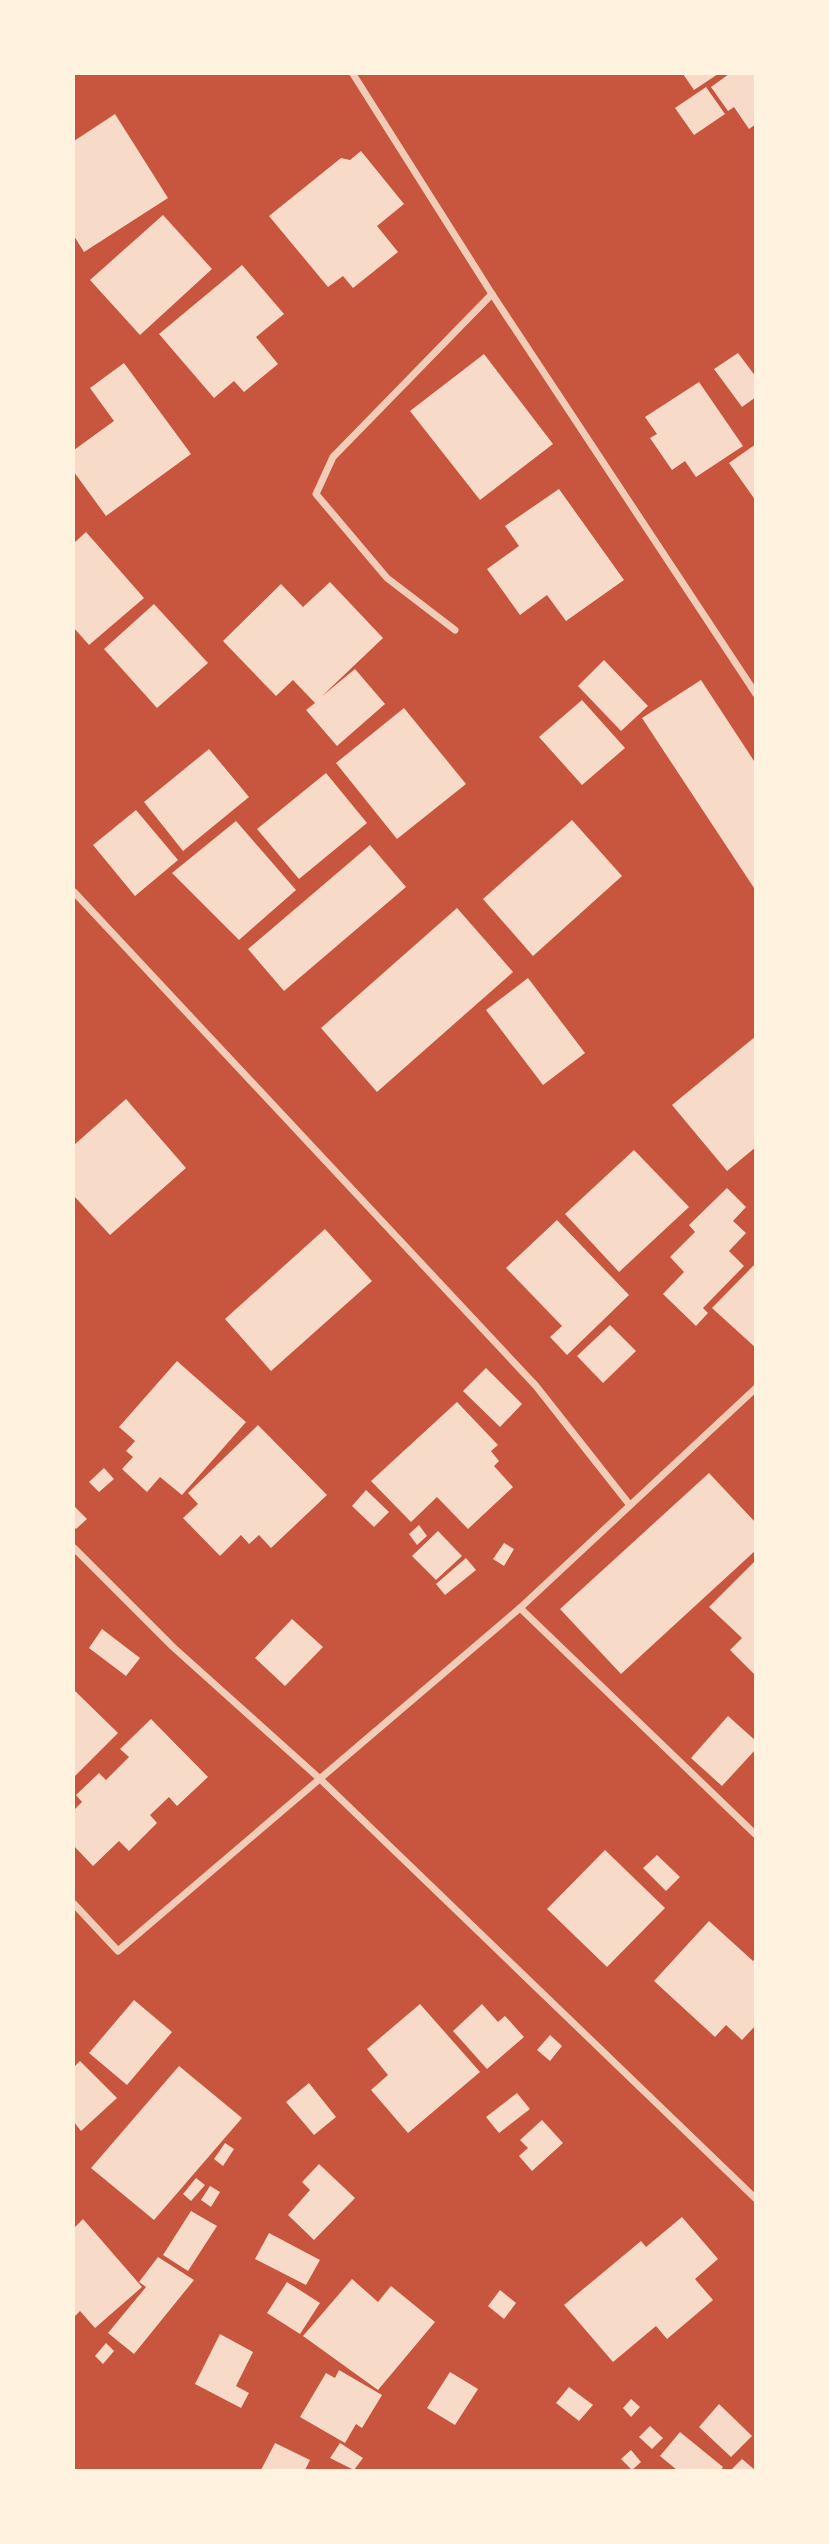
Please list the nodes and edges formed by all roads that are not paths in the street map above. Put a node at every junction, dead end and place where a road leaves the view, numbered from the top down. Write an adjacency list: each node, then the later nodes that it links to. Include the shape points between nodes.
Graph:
1 (353, 74): 2 (street)
2 (492, 294): 3 (street, via 333,457 316,494 387,578); 4 (street)
3 (455, 630)
4 (755, 694)
5 (74, 892): 7 (street, via 536,1386)
6 (755, 1388): 7 (street)
7 (629, 1504): 9 (street)
8 (74, 1548): 10 (street, via 173,1647)
9 (520, 1608): 10 (street); 11 (street)
10 (319, 1779): 12 (street, via 118,1951); 13 (street)
11 (755, 1835)
12 (74, 1904)
13 (755, 2199)

